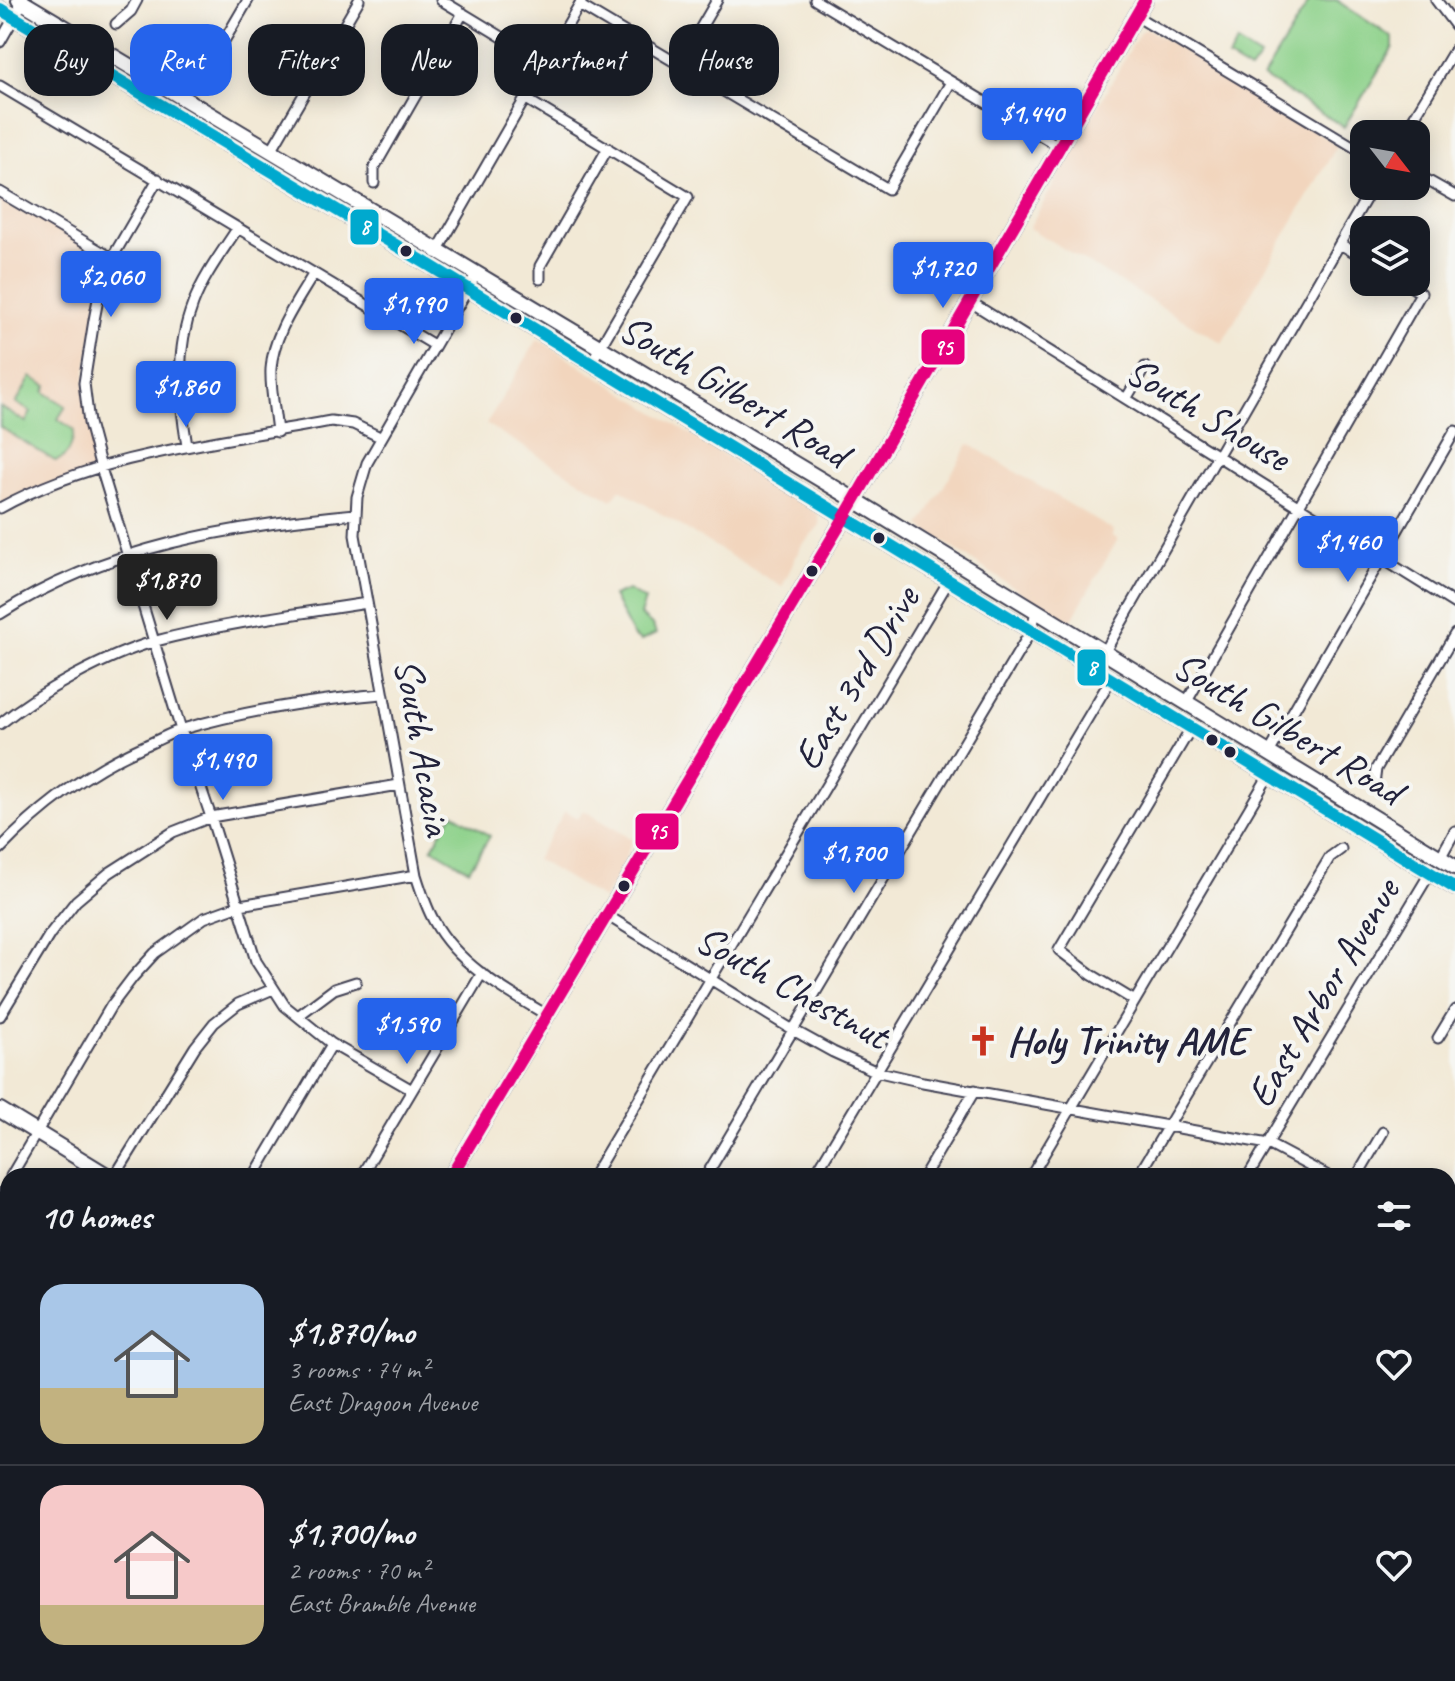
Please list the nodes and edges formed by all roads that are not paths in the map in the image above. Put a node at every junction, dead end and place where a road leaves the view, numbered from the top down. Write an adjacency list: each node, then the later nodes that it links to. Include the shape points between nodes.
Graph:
1 (137, 0): 15 (street)
2 (248, 0): 18 (street)
3 (359, 0): 32 (street)
4 (441, 0): 12 (street)
5 (717, 0): 17 (street)
6 (815, 0): 23 (street)
7 (1145, 0): 13 (main road)
8 (1436, 0): 14 (street)
9 (581, 2): 16 (street); 22 (street)
10 (20, 6): 11 (main road, South Gilbert Road); 20 (street); 32 (main road, South Gilbert Road); 44 (main road, South Gilbert Road)
11 (0, 9)
12 (463, 13): 19 (street); 35 (street, via 374,168)
13 (1136, 16): 29 (street); 30 (main road)
14 (1454, 22)
15 (116, 24)
16 (568, 24)
17 (703, 24)
18 (232, 27)
19 (494, 32)
20 (0, 42)
21 (1455, 49): 28 (street)
22 (669, 59)
23 (951, 82): 26 (street, via 888,189); 30 (street)
24 (0, 86): 33 (street)
25 (528, 96): 27 (street)
26 (731, 96)
27 (526, 99): 31 (street); 41 (street)
28 (1412, 120)
29 (1350, 145)
30 (1060, 147): 50 (main road)
31 (608, 148): 47 (street, via 540,266); 52 (street, via 688,197)
32 (272, 149): 41 (main road, South Gilbert Road)
33 (158, 179): 39 (street); 43 (street)
34 (1430, 182): 37 (street)
35 (374, 183)
36 (0, 192): 43 (street)
37 (1455, 196)
38 (1365, 200): 40 (street)
39 (237, 229): 45 (street); 63 (street, via 193,303 183,340 180,403)
40 (1340, 244): 42 (street); 64 (street)
41 (438, 249): 44 (street); 46 (main road, South Gilbert Road)
42 (1350, 250)
43 (112, 258): 65 (street, via 100,289 84,383)
44 (429, 265): 48 (main road, South Gilbert Road)
45 (314, 273): 51 (street); 61 (street, via 275,346 271,369)
46 (477, 273): 48 (street, South Acacia); 52 (main road, South Gilbert Road)
47 (540, 279)
48 (467, 289): 51 (street, South Acacia); 53 (main road, South Gilbert Road)
49 (1419, 296): 67 (street)
50 (969, 301): 57 (street, South Shouse); 66 (main road)
51 (434, 345): 62 (street, South Acacia)
52 (600, 348): 53 (street); 56 (main road, South Gilbert Road)
53 (591, 363): 55 (main road, South Gilbert Road)
54 (1145, 367): 57 (street)
55 (619, 381): 56 (main road, via 652,390); 58 (main road, South Gilbert Road)
56 (661, 385): 59 (main road, South Gilbert Road)
57 (1126, 399): 64 (street, South Shouse)
58 (671, 413): 59 (main road, via 681,408 712,425); 70 (main road, South Gilbert Road)
59 (735, 429): 66 (main road, South Gilbert Road)
60 (1455, 431): 72 (street)
61 (277, 432): 62 (street, via 331,421); 63 (street)
62 (380, 437): 69 (street, South Acacia, via 362,476)
63 (187, 446): 65 (street)
64 (1218, 455): 67 (street, South Shouse); 81 (street)
65 (101, 468): 68 (street); 71 (street)
66 (855, 500): 70 (main road); 76 (main road, South Gilbert Road)
67 (1300, 505): 72 (street, South Shouse); 84 (street)
68 (0, 508)
69 (355, 514): 71 (street, via 216,534); 74 (street, South Acacia)
70 (844, 518): 73 (main road, South Gilbert Road); 102 (main road)
71 (126, 554): 77 (street); 80 (street)
72 (1382, 557): 75 (street, South Shouse); 88 (street)
73 (948, 582): 78 (main road, South Gilbert Road); 104 (street, East 3rd Drive)
74 (367, 603): 80 (street); 83 (street, South Acacia)
75 (1455, 604)
76 (1036, 612): 78 (street); 81 (main road, South Gilbert Road)
77 (0, 614)
78 (1031, 631): 82 (main road, South Gilbert Road); 112 (street)
79 (1455, 634): 91 (street, via 1376,769)
80 (154, 642): 85 (street, via 58,686); 87 (street)
81 (1104, 653): 84 (main road, South Gilbert Road)
82 (1111, 679): 86 (main road, South Gilbert Road); 115 (street)
83 (382, 694): 87 (street, via 242,715); 90 (street, South Acacia)
84 (1186, 703): 88 (main road, South Gilbert Road)
85 (0, 724)
86 (1191, 728): 89 (main road, South Gilbert Road); 107 (street, via 1059,950)
87 (181, 730): 92 (street); 94 (street, via 83,777)
88 (1269, 753): 96 (main road, South Gilbert Road)
89 (1269, 775): 98 (main road, South Gilbert Road); 107 (street)
90 (399, 785): 92 (street); 99 (street, South Acacia)
91 (1374, 785)
92 (211, 817): 101 (street); 110 (street, via 137,853 76,901)
93 (1455, 831): 96 (street)
94 (0, 849)
95 (1341, 849): 120 (street, via 1330,857)
96 (1440, 858): 97 (main road, South Gilbert Road)
97 (1455, 867)
98 (1430, 873): 100 (main road, South Gilbert Road); 123 (street, East Arbor Avenue)
99 (416, 875): 101 (street); 103 (street, South Acacia, via 434,922)
100 (1455, 888)
101 (240, 905): 106 (street, via 256,961); 121 (street, via 181,933 133,977)
102 (608, 916): 104 (street, South Chestnut); 109 (main road)
103 (482, 973): 109 (street, South Acacia); 116 (street)
104 (711, 979): 112 (street, South Chestnut); 130 (street, East 3rd Drive)
105 (356, 982): 111 (street, via 334,989)
106 (273, 989): 111 (street); 126 (street, via 238,1004 214,1023)
107 (1135, 1001): 118 (street)
108 (1455, 1010): 113 (street)
109 (547, 1015): 129 (main road)
110 (0, 1016)
111 (298, 1016): 114 (street)
112 (793, 1030): 115 (street, South Chestnut); 131 (street)
113 (1438, 1038)
114 (332, 1044): 116 (street); 127 (street)
115 (875, 1071): 117 (street, South Chestnut); 132 (street)
116 (412, 1090): 128 (street)
117 (975, 1090): 118 (street, South Chestnut); 133 (street)
118 (1072, 1107): 120 (street, South Chestnut); 134 (street)
119 (0, 1110): 121 (main road)
120 (1169, 1125): 123 (street, South Chestnut); 135 (street)
121 (36, 1132): 124 (street); 125 (main road)
122 (1383, 1132): 138 (street)
123 (1268, 1144): 136 (street, East Arbor Avenue); 137 (street, South Chestnut)
124 (16, 1168)
125 (95, 1168)
126 (120, 1168)
127 (259, 1168)
128 (366, 1168)
129 (456, 1168)
130 (598, 1168)
131 (711, 1168)
132 (819, 1168)
133 (929, 1168)
134 (1036, 1168)
135 (1143, 1168)
136 (1253, 1168)
137 (1313, 1168)
138 (1362, 1168)

